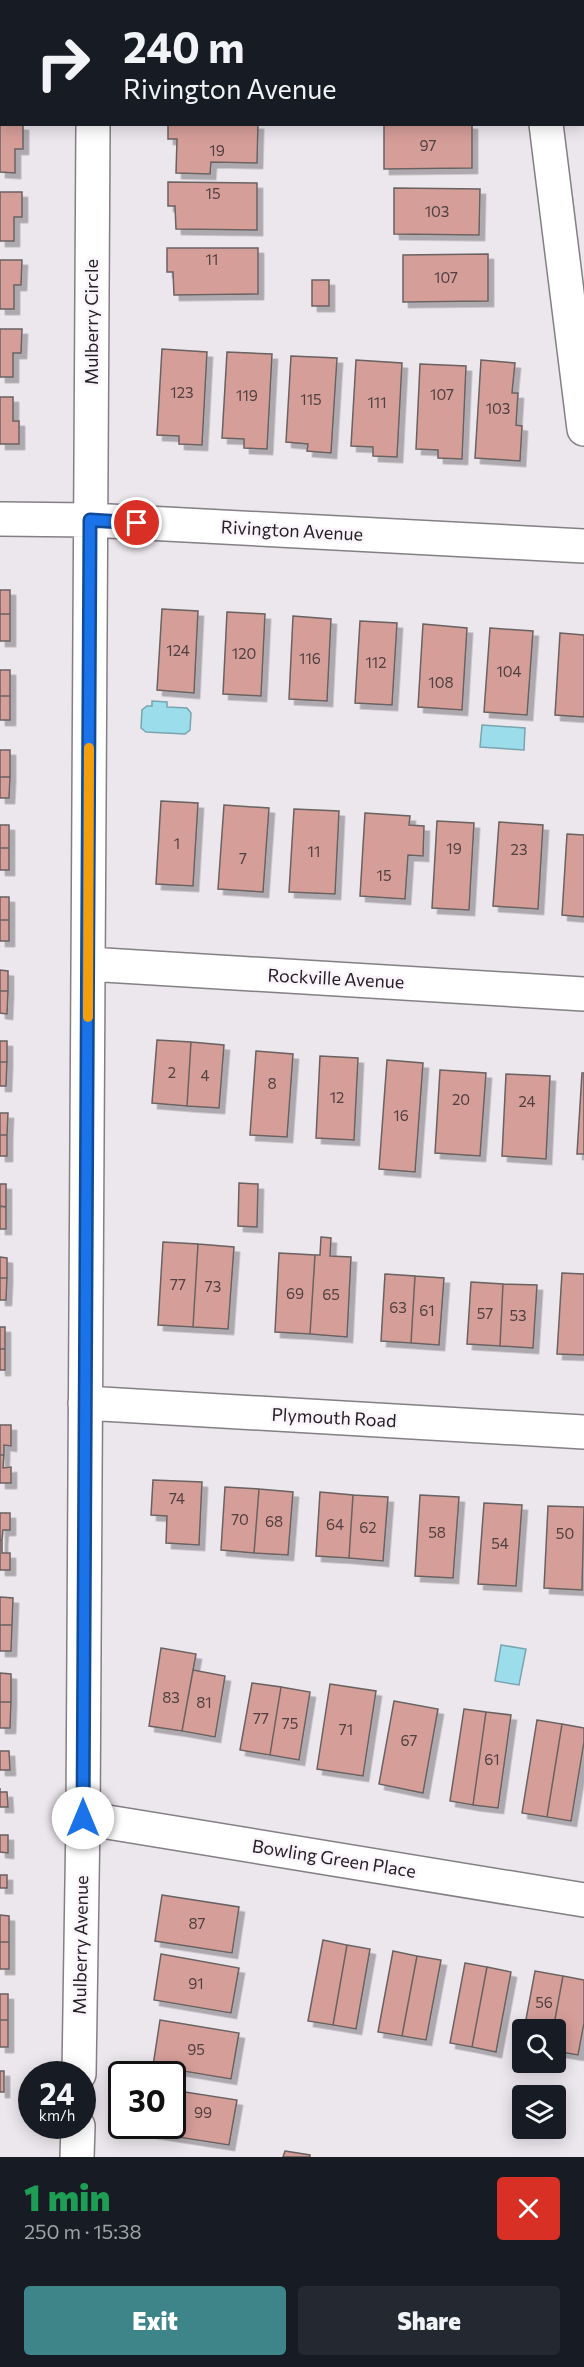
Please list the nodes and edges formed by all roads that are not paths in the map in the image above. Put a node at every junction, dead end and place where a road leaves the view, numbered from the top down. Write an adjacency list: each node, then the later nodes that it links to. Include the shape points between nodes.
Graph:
1 (93, 126): 5 (street, Mulberry Circle)
2 (546, 126): 3 (street)
3 (584, 429)
4 (0, 519): 5 (street, Rivington Avenue)
5 (90, 520): 6 (street, Rivington Avenue); 7 (street, Mulberry Avenue)
6 (584, 546)
7 (88, 964): 8 (street, Rockville Avenue); 9 (street, Mulberry Avenue)
8 (584, 994)
9 (85, 1403): 10 (street, Plymouth Road); 11 (street, Mulberry Avenue)
10 (584, 1432)
11 (83, 1818): 12 (street, Bowling Green Place); 13 (street, Mulberry Avenue)
12 (584, 1900)
13 (79, 2061)
14 (78, 2139): 15 (street)
15 (77, 2157)

